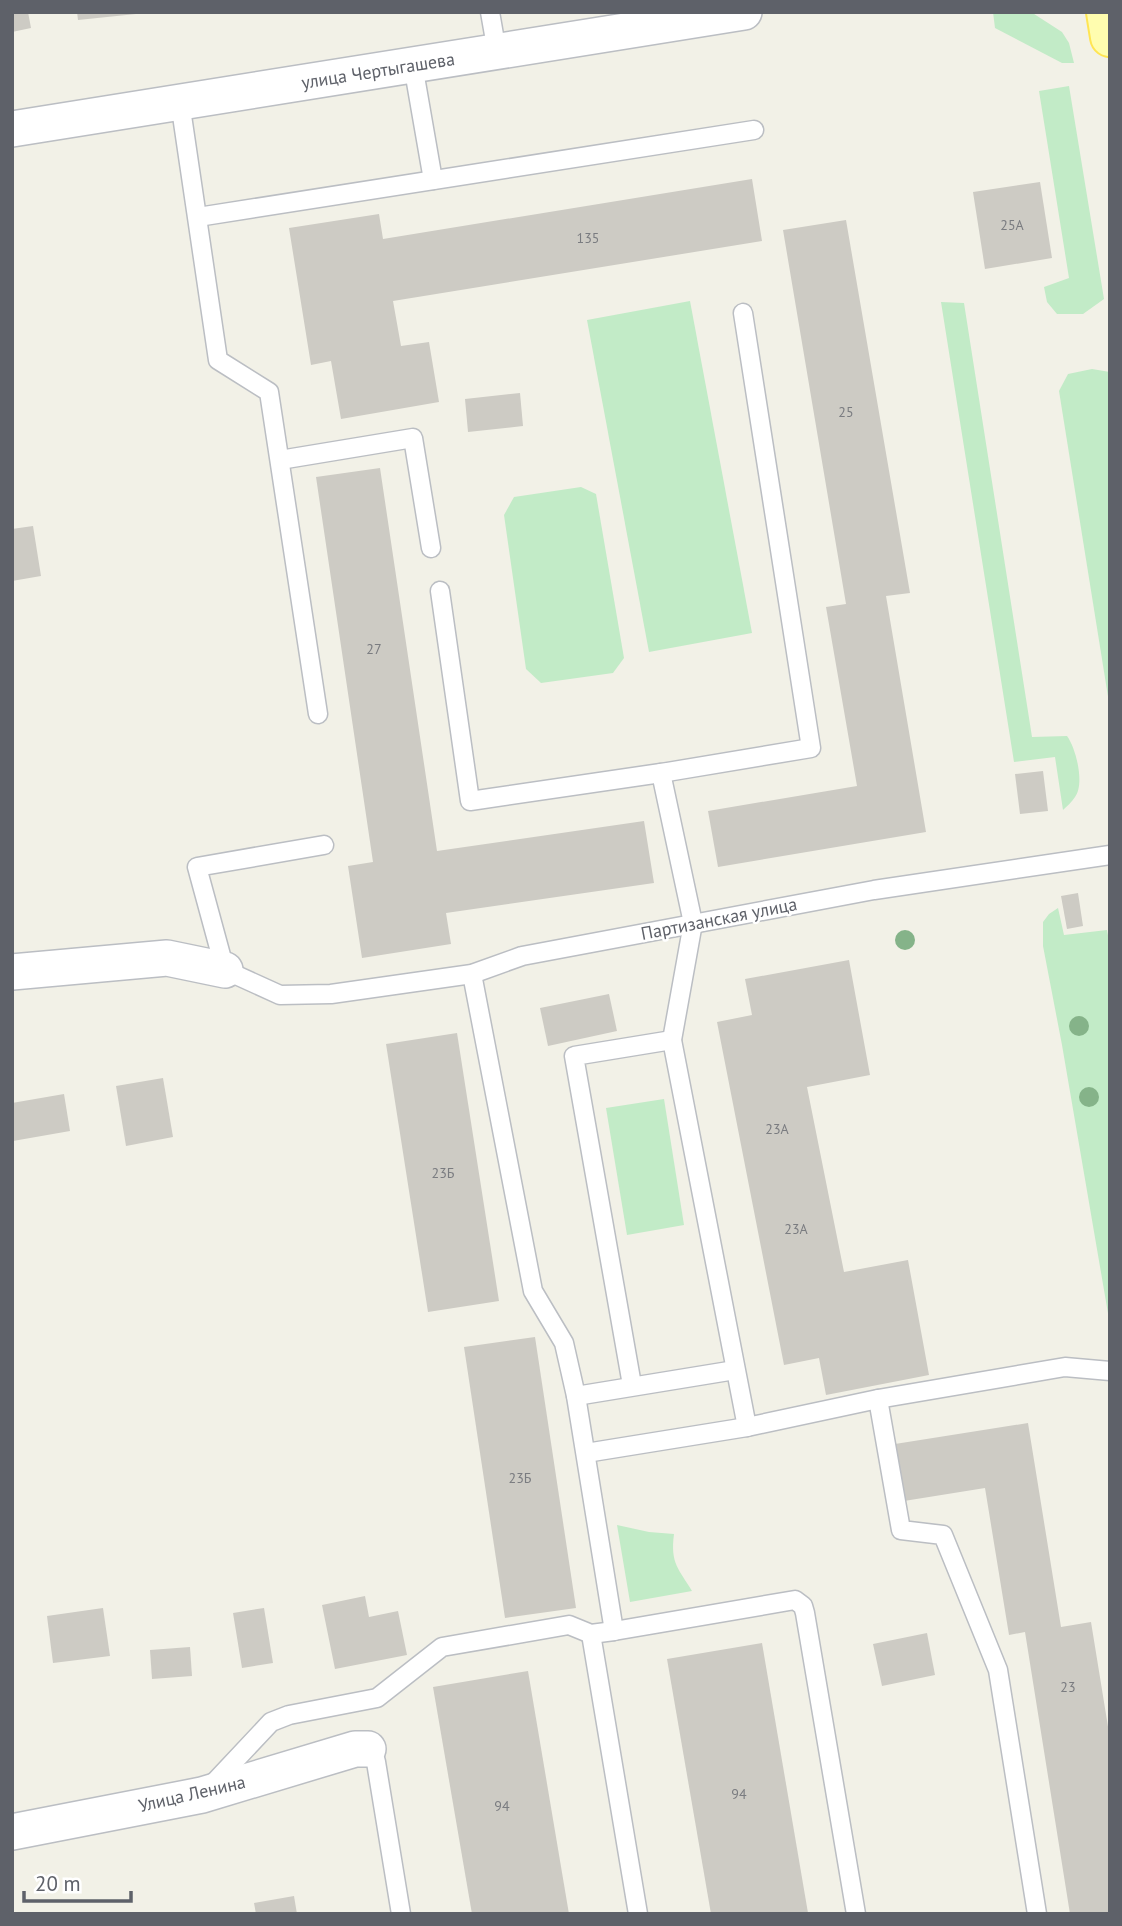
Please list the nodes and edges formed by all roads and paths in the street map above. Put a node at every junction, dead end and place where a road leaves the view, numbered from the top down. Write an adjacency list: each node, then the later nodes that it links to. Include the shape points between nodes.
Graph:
1 (490, 12): 5 (lane)
2 (744, 12): 5 (street, улица Чертыгашева)
3 (1106, 12): 4 (main road)
4 (1110, 37)
5 (497, 52): 6 (street, улица Чертыгашева)
6 (413, 65): 7 (street, улица Чертыгашева); 10 (lane)
7 (180, 102): 8 (street, улица Чертыгашева); 11 (lane)
8 (12, 129)
9 (754, 130): 10 (lane)
10 (433, 180): 11 (lane)
11 (198, 217): 13 (lane, via 218,360 269,392)
12 (743, 313): 17 (lane, via 811,748)
13 (279, 460): 14 (lane, via 413,438); 16 (lane)
14 (431, 548)
15 (440, 591): 17 (lane, via 470,801)
16 (318, 714)
17 (661, 773): 20 (lane)
18 (324, 845): 21 (lane, via 197,867)
19 (1110, 855): 20 (lane, Партизанская улица)
20 (693, 923): 23 (lane, Партизанская улица, via 522,956); 24 (lane)
21 (225, 970): 22 (street, via 167,958); 23 (lane, Партизанская улица, via 280,995 331,994)
22 (12, 972)
23 (471, 974): 28 (lane, via 533,1291 564,1343)
24 (672, 1040): 25 (lane); 27 (lane, via 574,1056)
25 (735, 1370): 27 (lane); 30 (lane)
26 (1110, 1371): 29 (lane, via 1065,1367)
27 (632, 1385): 28 (lane)
28 (576, 1396): 31 (lane)
29 (878, 1399): 30 (lane); 40 (lane, via 901,1530 943,1535 998,1670)
30 (747, 1427): 31 (lane)
31 (586, 1453): 32 (lane)
32 (614, 1631): 33 (lane); 39 (lane, via 786,1601 803,1606)
33 (591, 1634): 35 (lane, via 569,1625 442,1647 377,1698 271,1722); 38 (lane)
34 (369, 1749): 35 (street, Улица Ленина, via 355,1749); 37 (lane, via 376,1762)
35 (202, 1795): 36 (street, Улица Ленина)
36 (12, 1832)
37 (401, 1914)
38 (638, 1914)
39 (856, 1914)
40 (1037, 1914)

